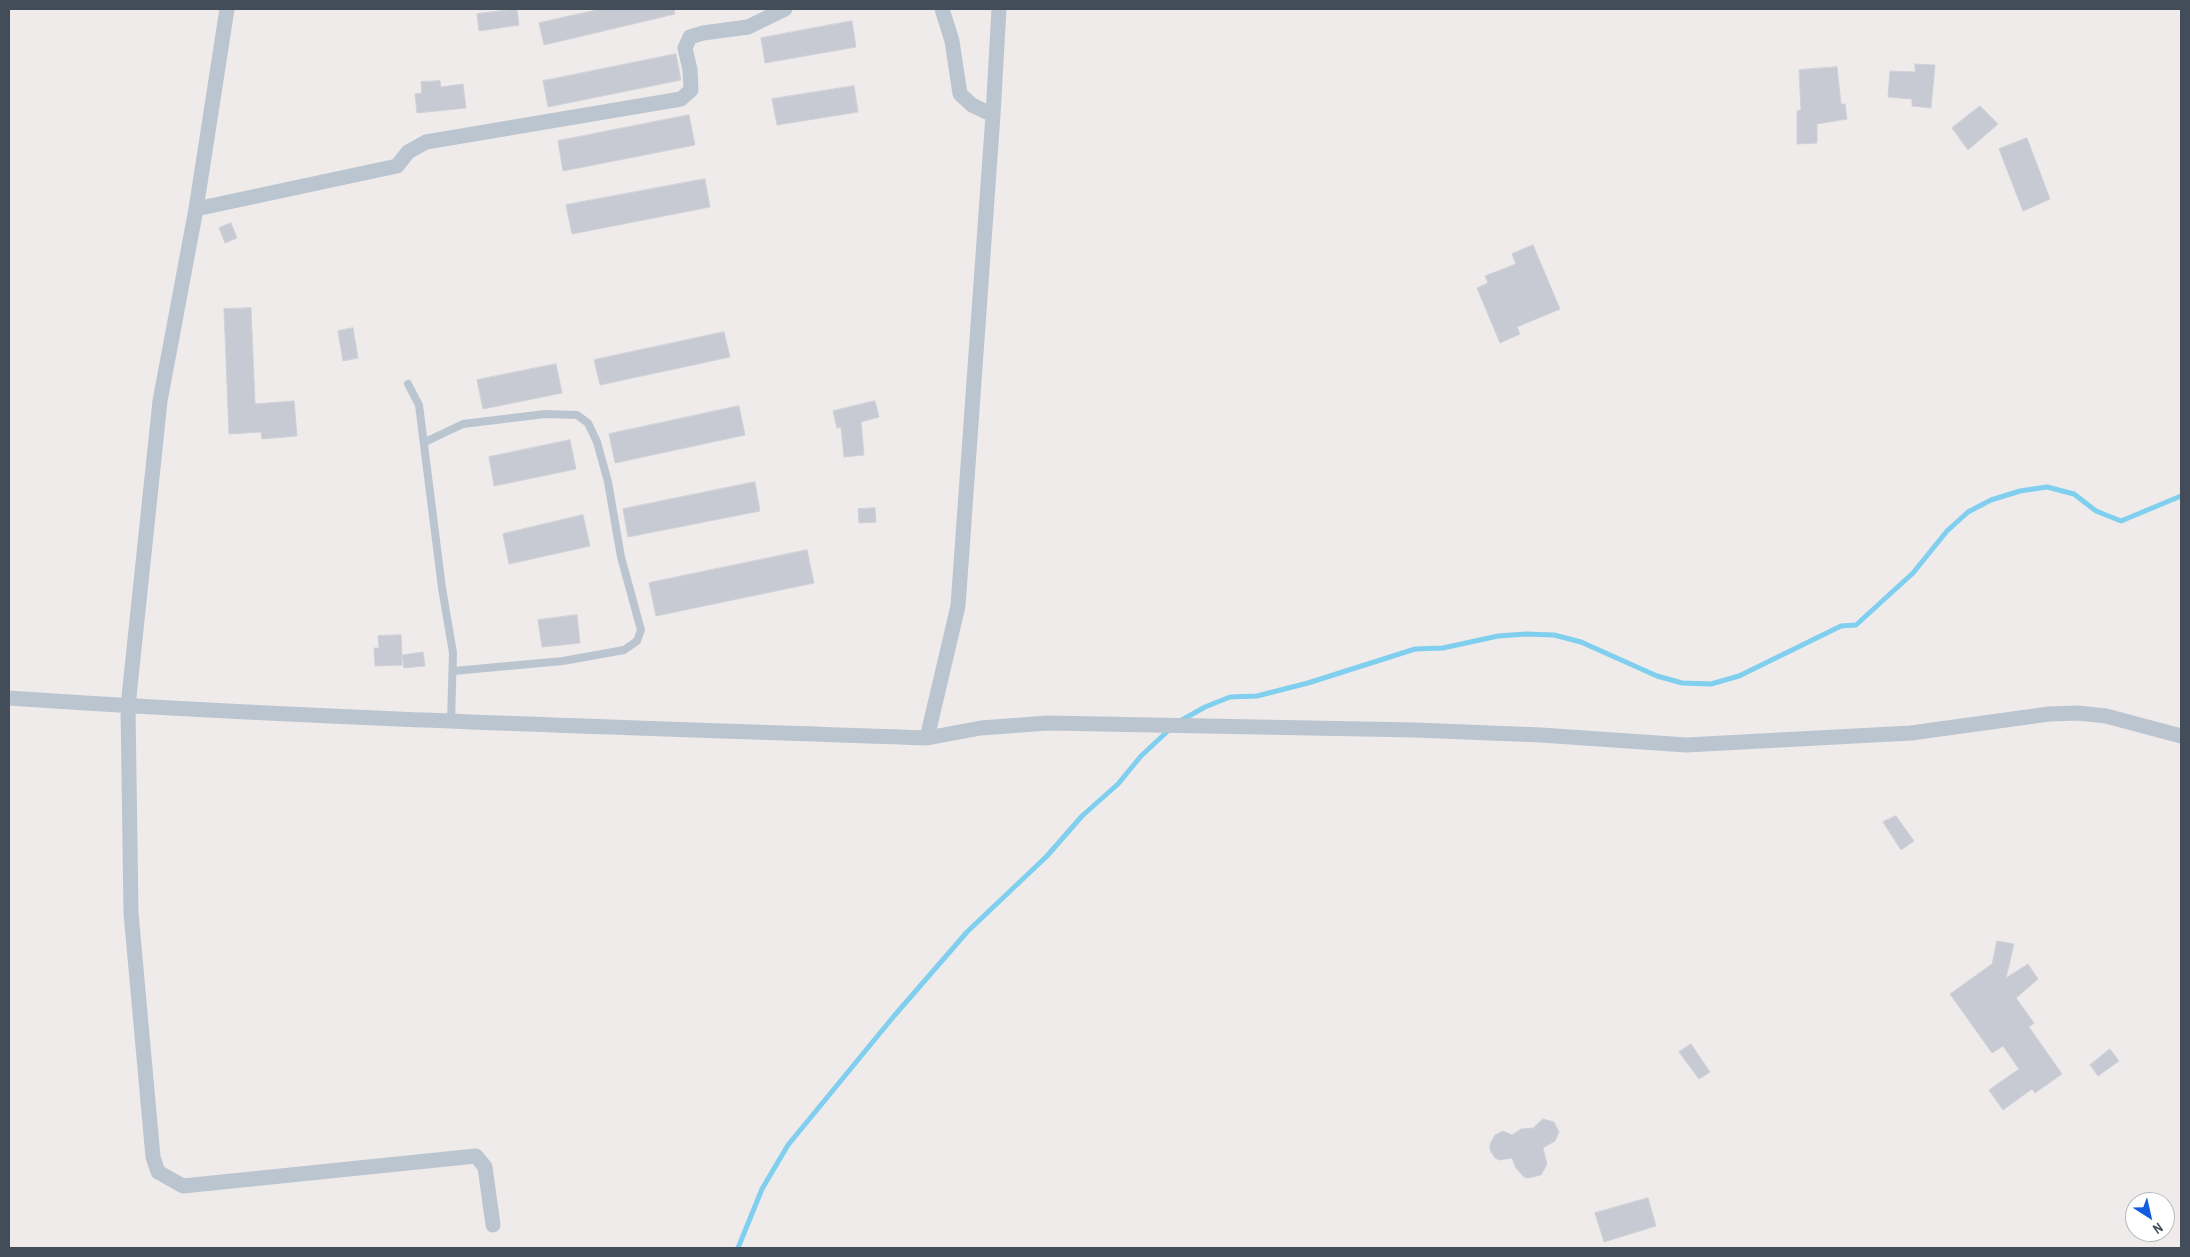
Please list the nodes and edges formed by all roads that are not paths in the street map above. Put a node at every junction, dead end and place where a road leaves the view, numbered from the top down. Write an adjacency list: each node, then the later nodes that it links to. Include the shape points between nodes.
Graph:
1 (227, 9): 6 (street)
2 (785, 9): 6 (street, via 748,26 690,37 685,48 692,90 681,99 426,142 408,152 397,166)
3 (942, 9): 5 (street, via 952,41 960,94 972,105)
4 (999, 9): 5 (street)
5 (994, 115): 14 (street, via 958,606)
6 (196, 209): 11 (street, via 160,401)
7 (408, 384): 8 (lane, via 419,405)
8 (425, 442): 9 (lane); 9 (lane, via 463,424 545,414 577,415 588,423 608,482 621,557 641,630 637,641 624,650 563,661)
9 (453, 671): 12 (lane)
10 (9, 698): 11 (street)
11 (128, 706): 12 (street); 15 (street, via 131,913 149,1125 158,1172 183,1186 476,1156 485,1167)
12 (451, 722): 14 (street)
13 (2181, 736): 14 (street, via 2078,712 1911,733 1686,746 1415,730 1048,723 981,728)
14 (927, 738)
15 (493, 1225)

